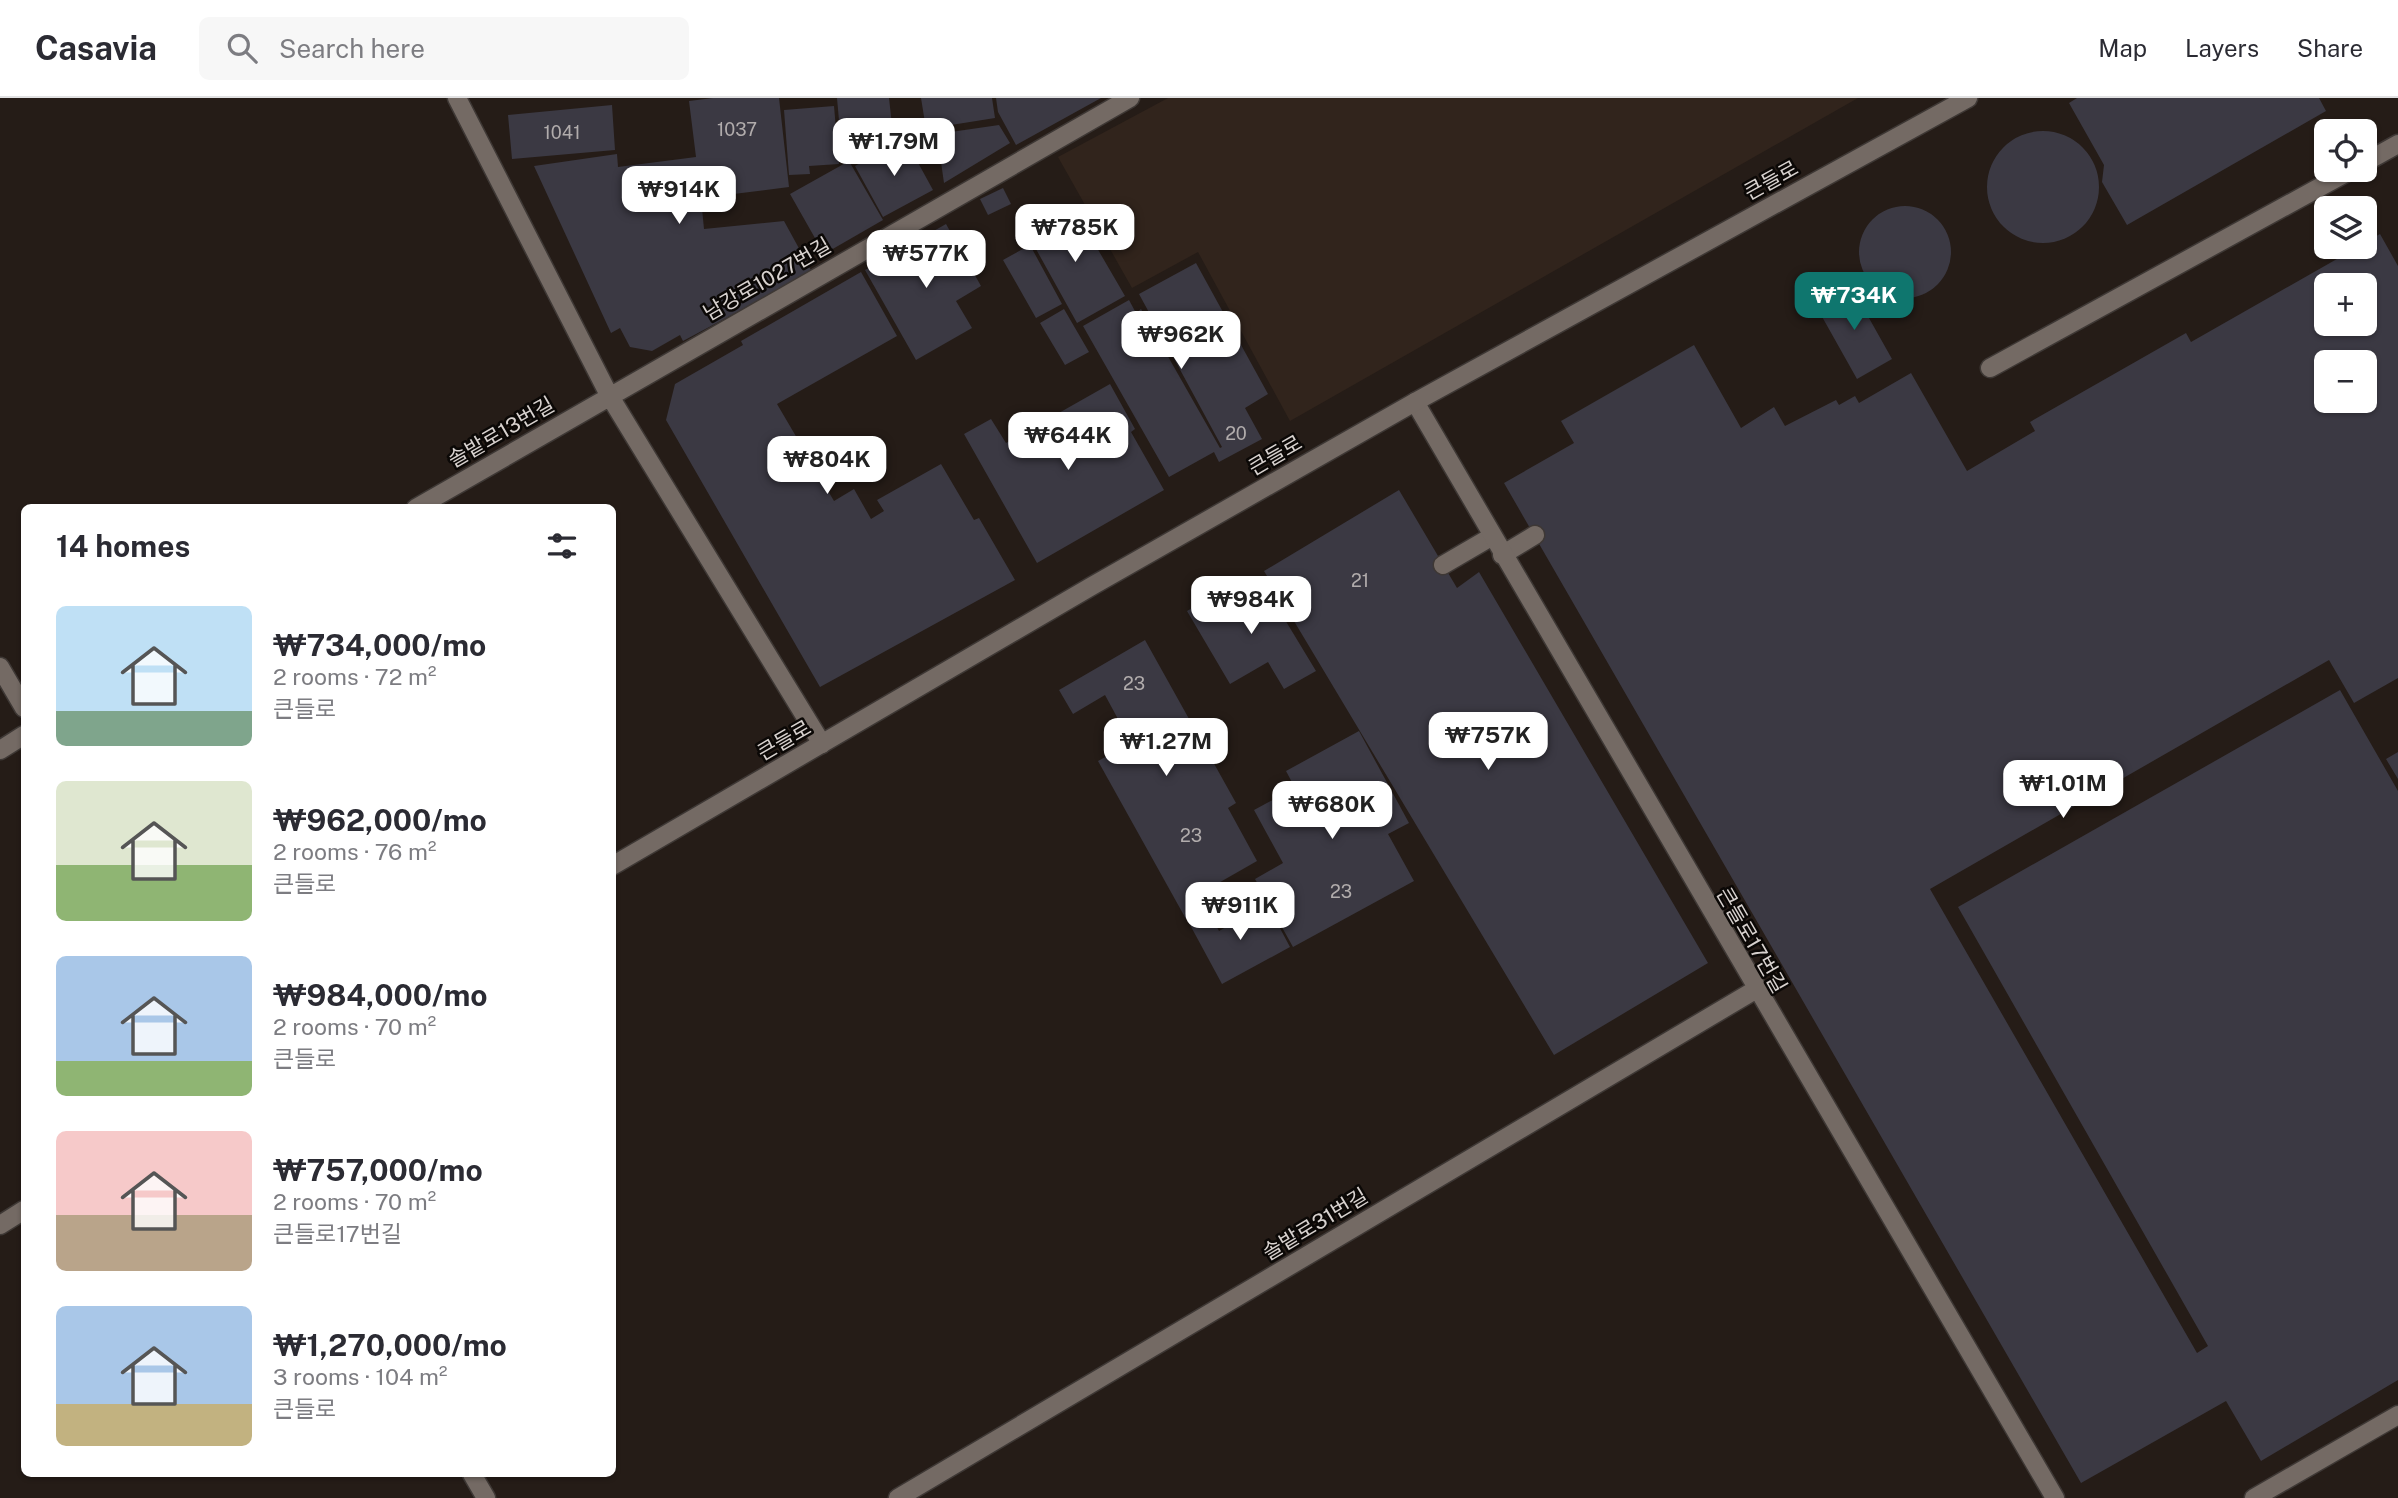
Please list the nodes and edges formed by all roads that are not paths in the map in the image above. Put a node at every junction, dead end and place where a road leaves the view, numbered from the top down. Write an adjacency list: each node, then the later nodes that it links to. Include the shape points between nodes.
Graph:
1 (457, 98): 8 (street)
2 (1130, 98): 8 (street, 남강로1027번길)
3 (1968, 98): 9 (street, 큰들로)
4 (2398, 144): 5 (street)
5 (2377, 156)
6 (2329, 182): 7 (street)
7 (1990, 368)
8 (609, 395): 10 (street, 솔밭로13번길); 18 (street)
9 (1415, 402): 12 (street, 큰들로17번길); 18 (street, 큰들로)
10 (423, 504)
11 (1535, 535): 13 (street)
12 (1492, 537): 13 (street, 큰들로17번길); 14 (street)
13 (1502, 555): 21 (street, 큰들로17번길)
14 (1443, 565)
15 (0, 667): 16 (street)
16 (21, 703)
17 (21, 737): 19 (street)
18 (821, 744): 20 (street, 큰들로)
19 (0, 750)
20 (616, 864)
21 (1755, 990): 28 (street, 솔밭로31번길); 29 (street, 큰들로17번길)
22 (21, 1212): 23 (street)
23 (0, 1224)
24 (2398, 1415): 26 (street)
25 (474, 1477): 27 (street)
26 (2278, 1492): 30 (street)
27 (486, 1498)
28 (898, 1498)
29 (2055, 1498)
30 (2254, 1498)

